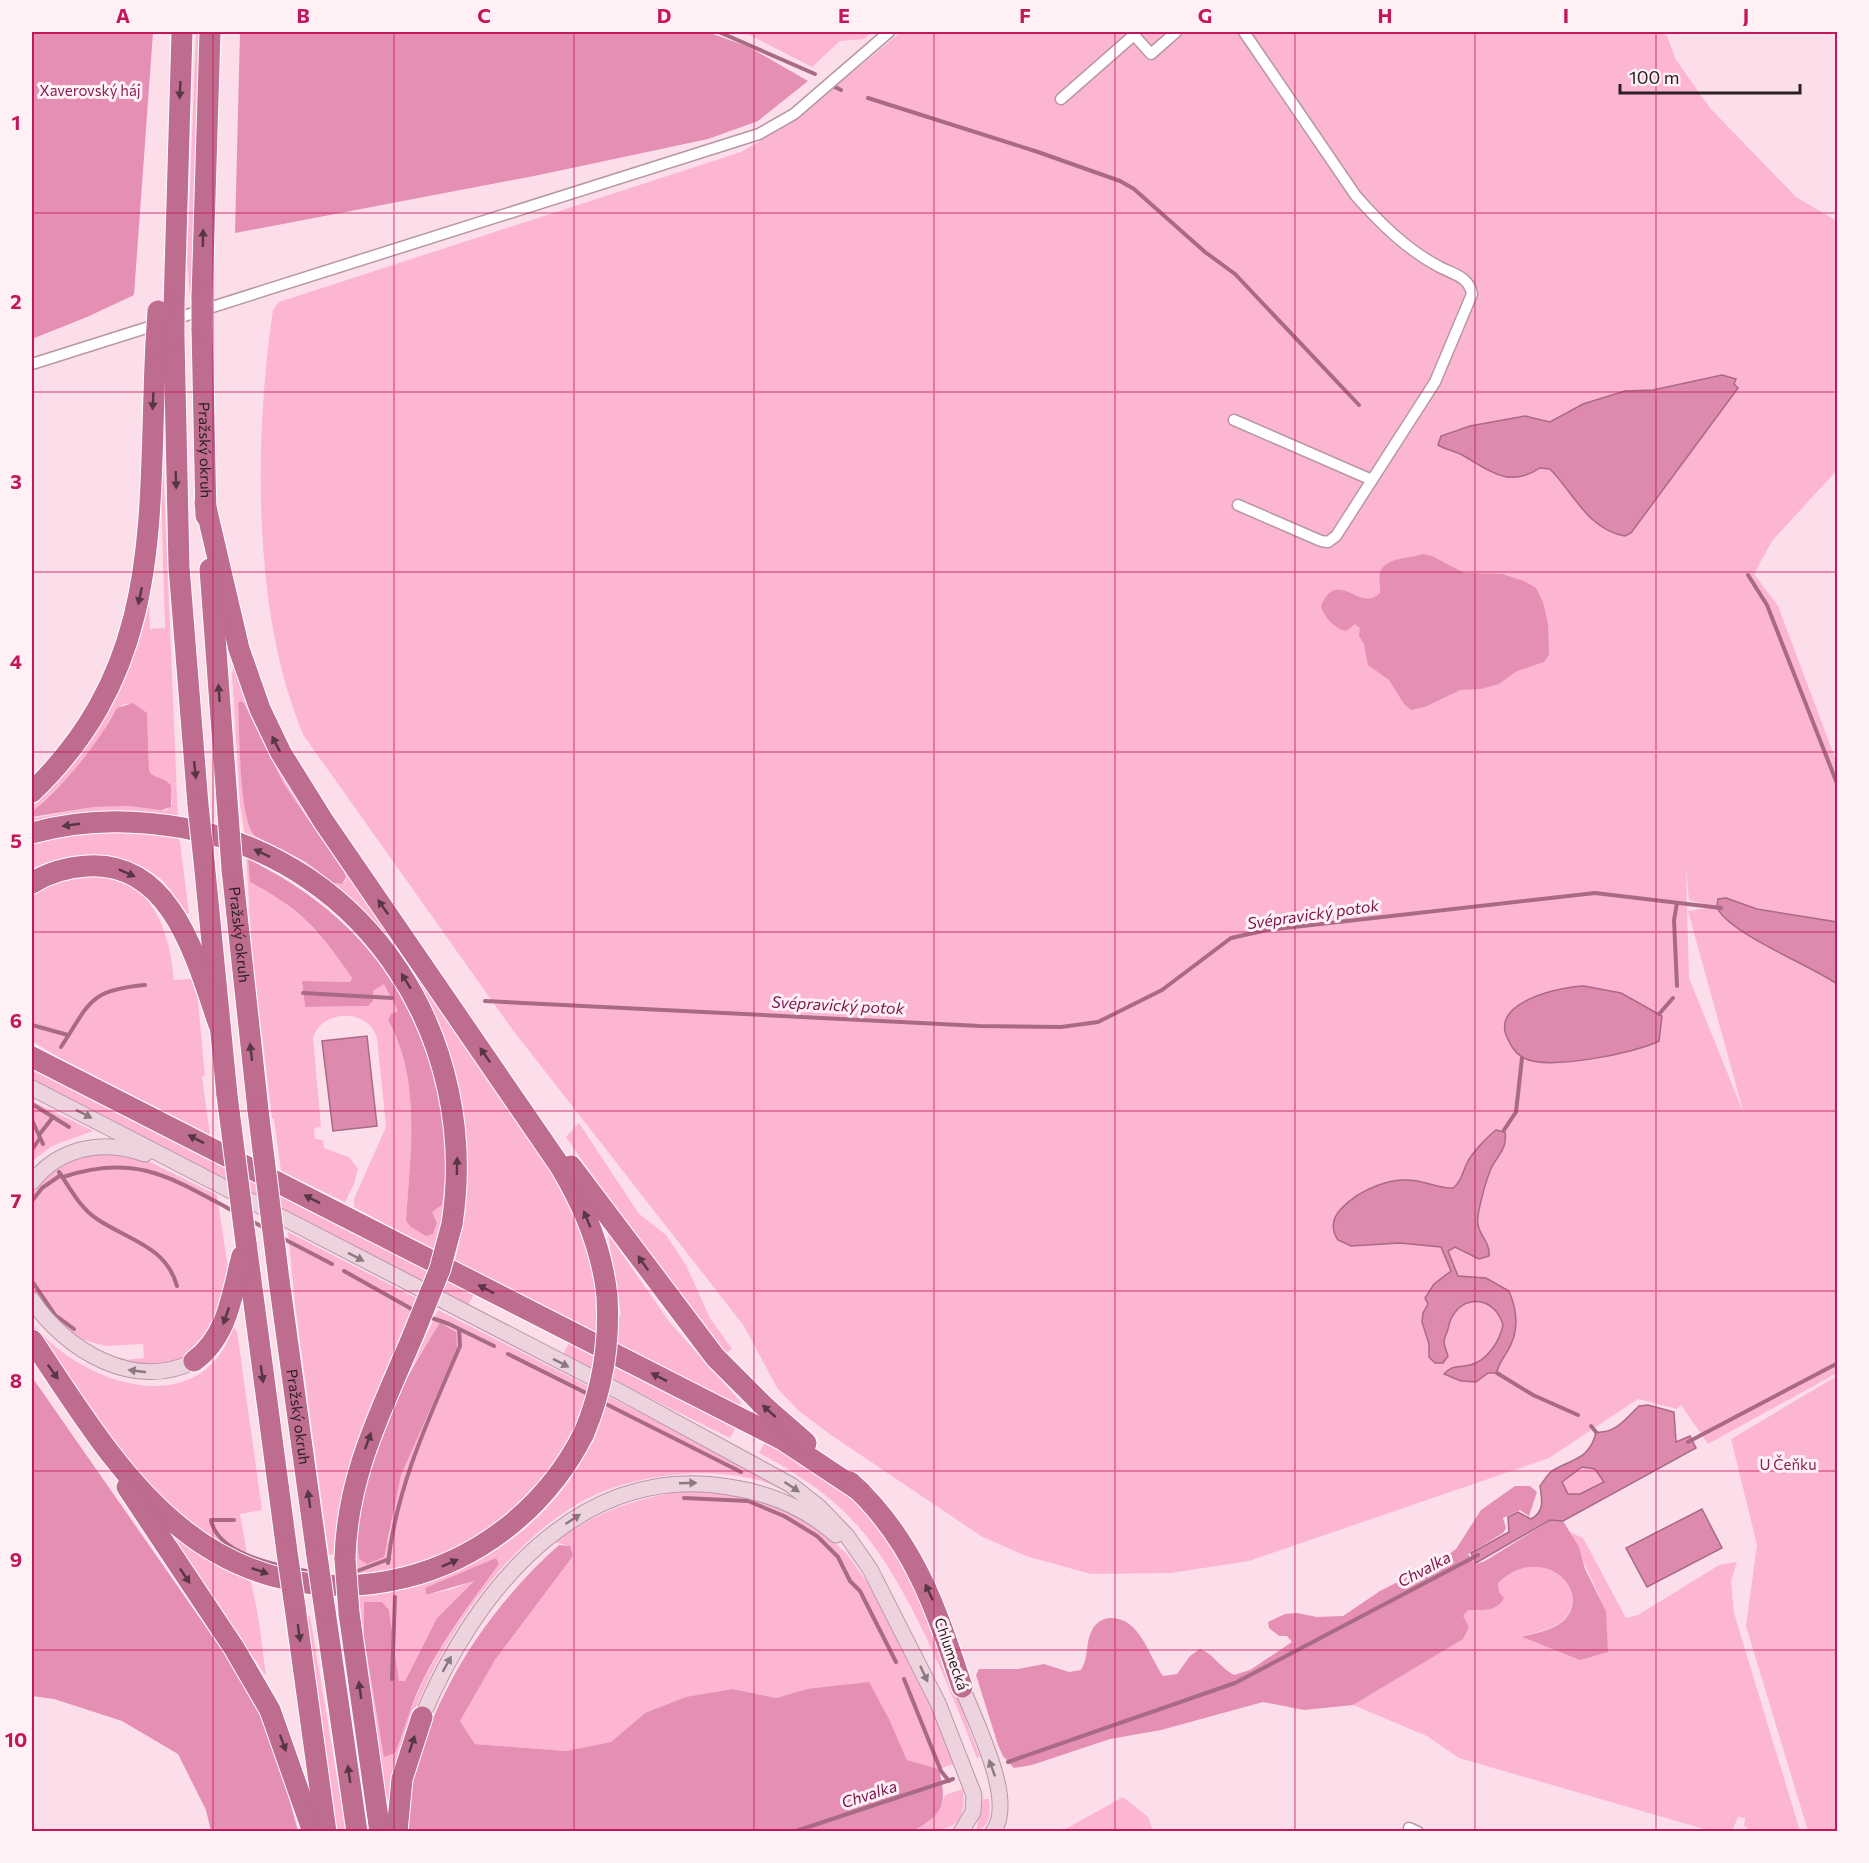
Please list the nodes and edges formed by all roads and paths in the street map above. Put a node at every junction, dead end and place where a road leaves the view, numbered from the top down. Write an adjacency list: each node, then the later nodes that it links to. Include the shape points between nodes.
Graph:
1 (182, 32): 8 (highway, Pražský okruh, one-way to 8, bridge)
2 (210, 32): 12 (highway, Pražský okruh, one-way to 2, bridge, via 202,297)
3 (889, 32): 9 (street, via 794,114 749,139)
4 (1176, 32): 6 (street, via 1151,54)
5 (1244, 32): 11 (street, via 1374,217 1409,247 1467,281 1471,288 1470,304 1435,382)
6 (1133, 33): 7 (street)
7 (1061, 99)
8 (165, 340): 14 (highway, one-way to 14, via 147,547 136,613 122,657 97,708 65,755); 17 (highway, Pražský okruh, one-way to 17, bridge, via 180,577)
9 (32, 364)
10 (1234, 420): 11 (street)
11 (1372, 480): 13 (street, via 1336,536 1328,542)
12 (206, 503): 22 (highway, one-way to 12, via 324,822 274,739 239,649); 36 (highway, Pražský okruh, one-way to 12, bridge, via 258,1110 232,869)
13 (1238, 505)
14 (32, 792)
15 (32, 833): 37 (highway, one-way to 15, bridge, via 349,1613 347,1522 356,1475 440,1269 452,1224 457,1140 440,1054 402,975 373,936 314,883 280,862 198,831 151,823 118,821)
16 (32, 883): 17 (highway, one-way to 17, via 58,871 95,866 117,868 147,884 163,899 188,938)
17 (219, 1026): 25 (highway, Pražský okruh, bridge)
18 (32, 1046): 20 (highway)
19 (32, 1057): 20 (highway)
20 (95, 1087): 30 (highway, one-way to 20, via 783,1440)
21 (32, 1088): 23 (main road, one-way to 23)
22 (518, 1104): 29 (highway, one-way to 22, bridge, via 140,1487 192,1537 261,1572 327,1585 368,1584 438,1568 482,1547 515,1523 563,1470 584,1433 597,1396 608,1334 607,1296 599,1254 582,1208 551,1151); 30 (highway, one-way to 22, via 715,1357 587,1185)
23 (193, 1172): 24 (main road, via 126,1148 93,1147 62,1156); 31 (main road, one-way to 31, via 622,1393 791,1485 836,1523 858,1549)
24 (32, 1182)
25 (245, 1256): 28 (highway, one-way to 28, via 222,1328 210,1347); 35 (highway, Pražský okruh, one-way to 35, bridge)
26 (32, 1300): 28 (main road, one-way to 26, via 155,1373 119,1367 68,1339 49,1323)
27 (32, 1340): 29 (highway, one-way to 29)
28 (194, 1361)
29 (75, 1403): 34 (highway, one-way to 34, via 270,1710)
30 (860, 1491): 32 (highway, Chlumecká, one-way to 30, via 932,1597 917,1568 884,1518)
31 (883, 1594): 33 (main road, one-way to 31, via 458,1645 512,1572 570,1521 593,1507 631,1493 662,1485 694,1483 733,1487 781,1501 833,1533); 39 (main road, Chlumecká, one-way to 39, via 938,1703 974,1795 973,1812)
32 (962, 1687): 40 (main road, Chlumecká, one-way to 32, via 1000,1818 999,1790)
33 (422, 1717): 38 (highway, one-way to 33, via 402,1779)
34 (313, 1832)
35 (326, 1832)
36 (357, 1832)
37 (380, 1832)
38 (397, 1832)
39 (961, 1832)
40 (993, 1832)

